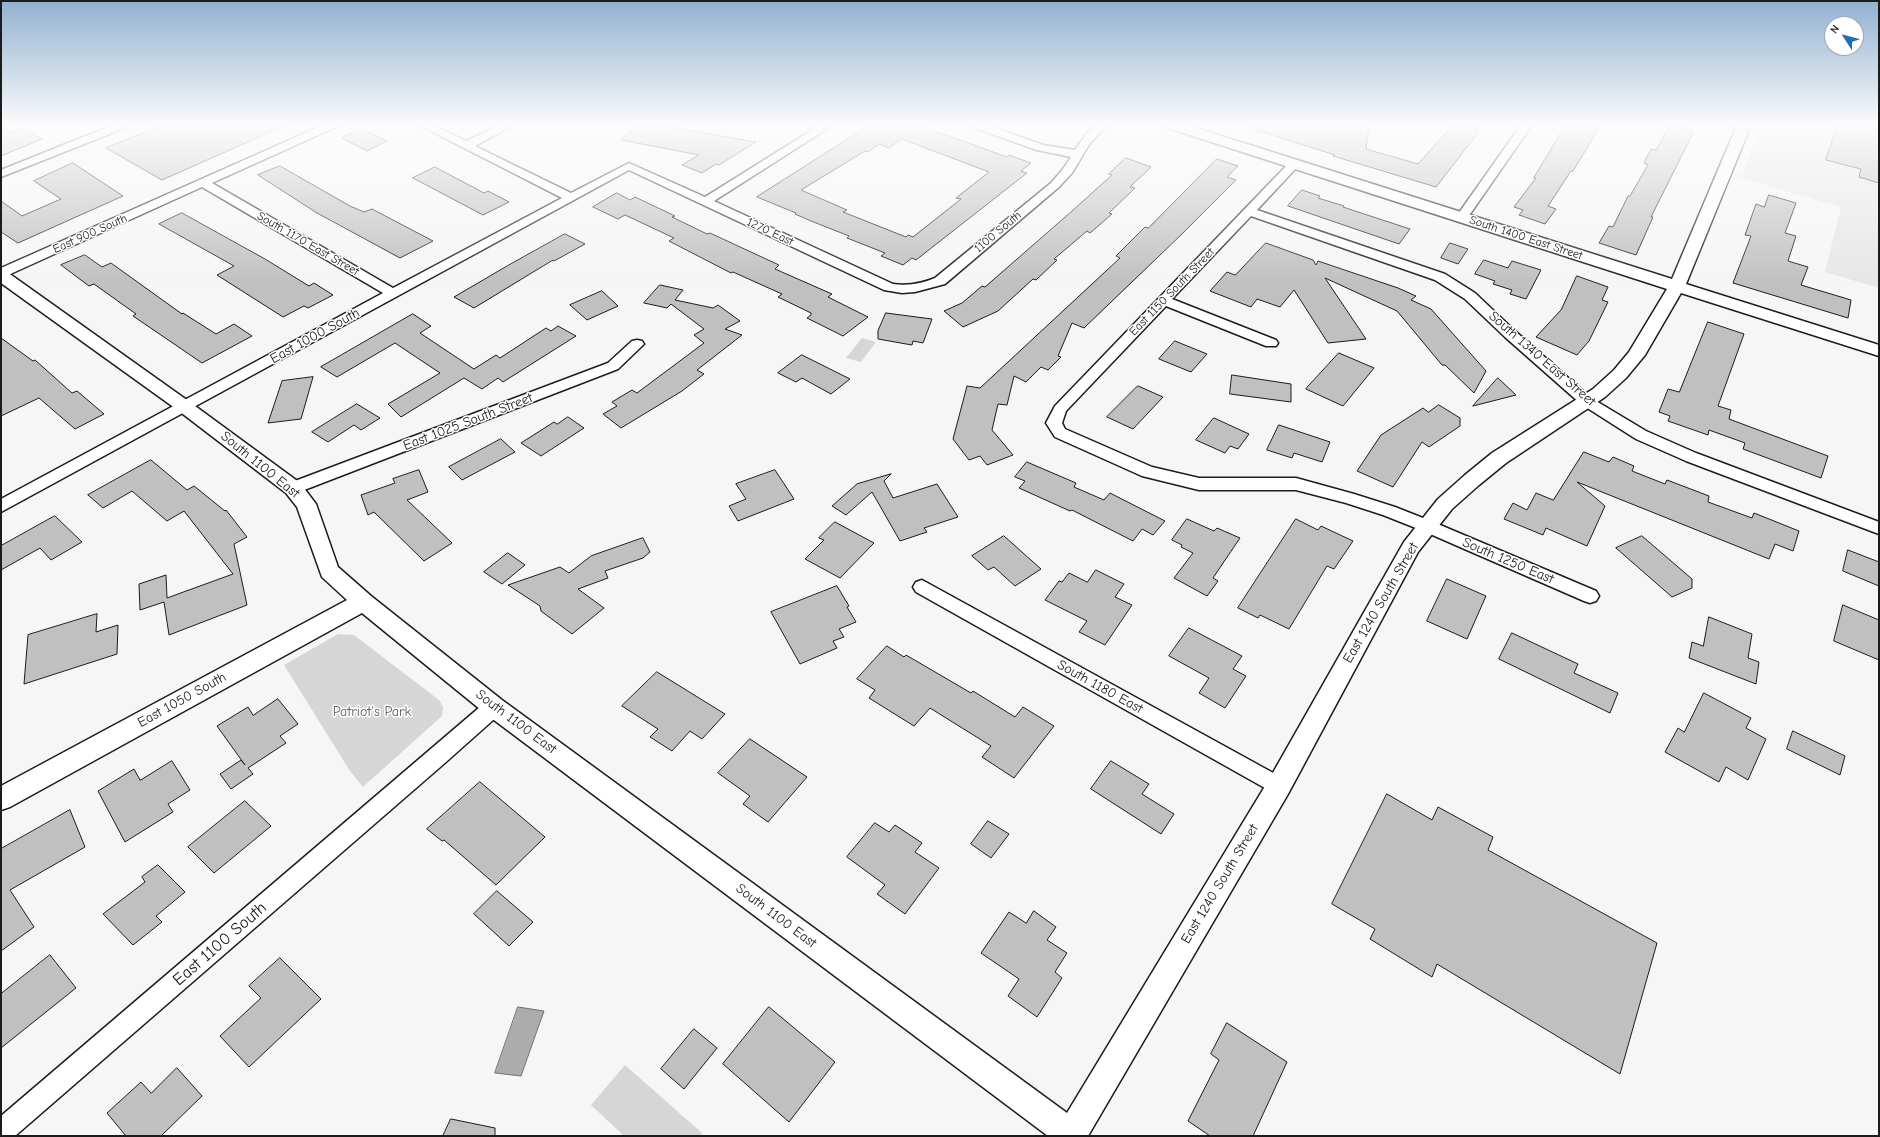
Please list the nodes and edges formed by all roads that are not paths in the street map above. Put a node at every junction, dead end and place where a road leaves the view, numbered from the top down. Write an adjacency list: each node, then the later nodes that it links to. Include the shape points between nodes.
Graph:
1 (214, 178): 11 (street, East 900 South)
2 (532, 178): 12 (street)
3 (608, 178): 12 (street, East 1000 South)
4 (654, 178): 13 (street, 1270 East)
5 (743, 178): 13 (street)
6 (1061, 178): 18 (street, 1100 South, via 946,276 928,286)
7 (1281, 178): 14 (street, East 1150 South Street)
8 (1339, 178): 15 (street, South 1400 East Street)
9 (1490, 178): 15 (street)
10 (1722, 178): 17 (street, East 1240 South Street)
11 (203, 183): 16 (street, East 900 South); 19 (street, South 1170 East Street)
12 (572, 198): 19 (street, East 1000 South)
13 (705, 202): 18 (street, 1270 East, via 889,287)
14 (1249, 211): 20 (street, East 1150 South Street); 24 (street, South 1340 East Street, via 1440,277 1470,296)
15 (1462, 217): 17 (street, South 1400 East Street)
16 (1, 274): 25 (street, South 1100 East)
17 (1677, 286): 23 (street, South 1400 East Street); 24 (street, East 1240 South Street, via 1636,356 1620,374)
18 (913, 289)
19 (392, 293): 25 (street, East 1000 South)
20 (1165, 301): 21 (street); 26 (street, East 1150 South Street, via 1060,408)
21 (1271, 343)
22 (637, 344): 27 (street, East 1025 South Street, via 613,366)
23 (1879, 351)
24 (1586, 401): 29 (street, East 1240 South Street, via 1499,458 1445,504); 30 (street, South 1340 East Street, via 1641,435 1691,457)
25 (185, 407): 27 (street, South 1100 East); 28 (street, East 1000 South)
26 (1054, 423): 29 (street, South 1250 East, via 1060,433 1148,472 1199,484 1296,484 1382,509)
27 (293, 488): 33 (street, South 1100 East, via 306,504 329,571)
28 (1, 506)
29 (1427, 526): 32 (street, South 1250 East); 35 (street, East 1240 South Street, via 1410,549)
30 (1879, 528)
31 (922, 587): 35 (street, South 1180 East)
32 (1590, 596)
33 (363, 602): 34 (street, South 1100 East); 36 (street, East 1050 South)
34 (494, 707): 37 (street, East 1100 South); 38 (street, South 1100 East)
35 (1278, 786): 38 (street, East 1240 South Street)
36 (1, 799)
37 (1, 1132)
38 (1071, 1135)

